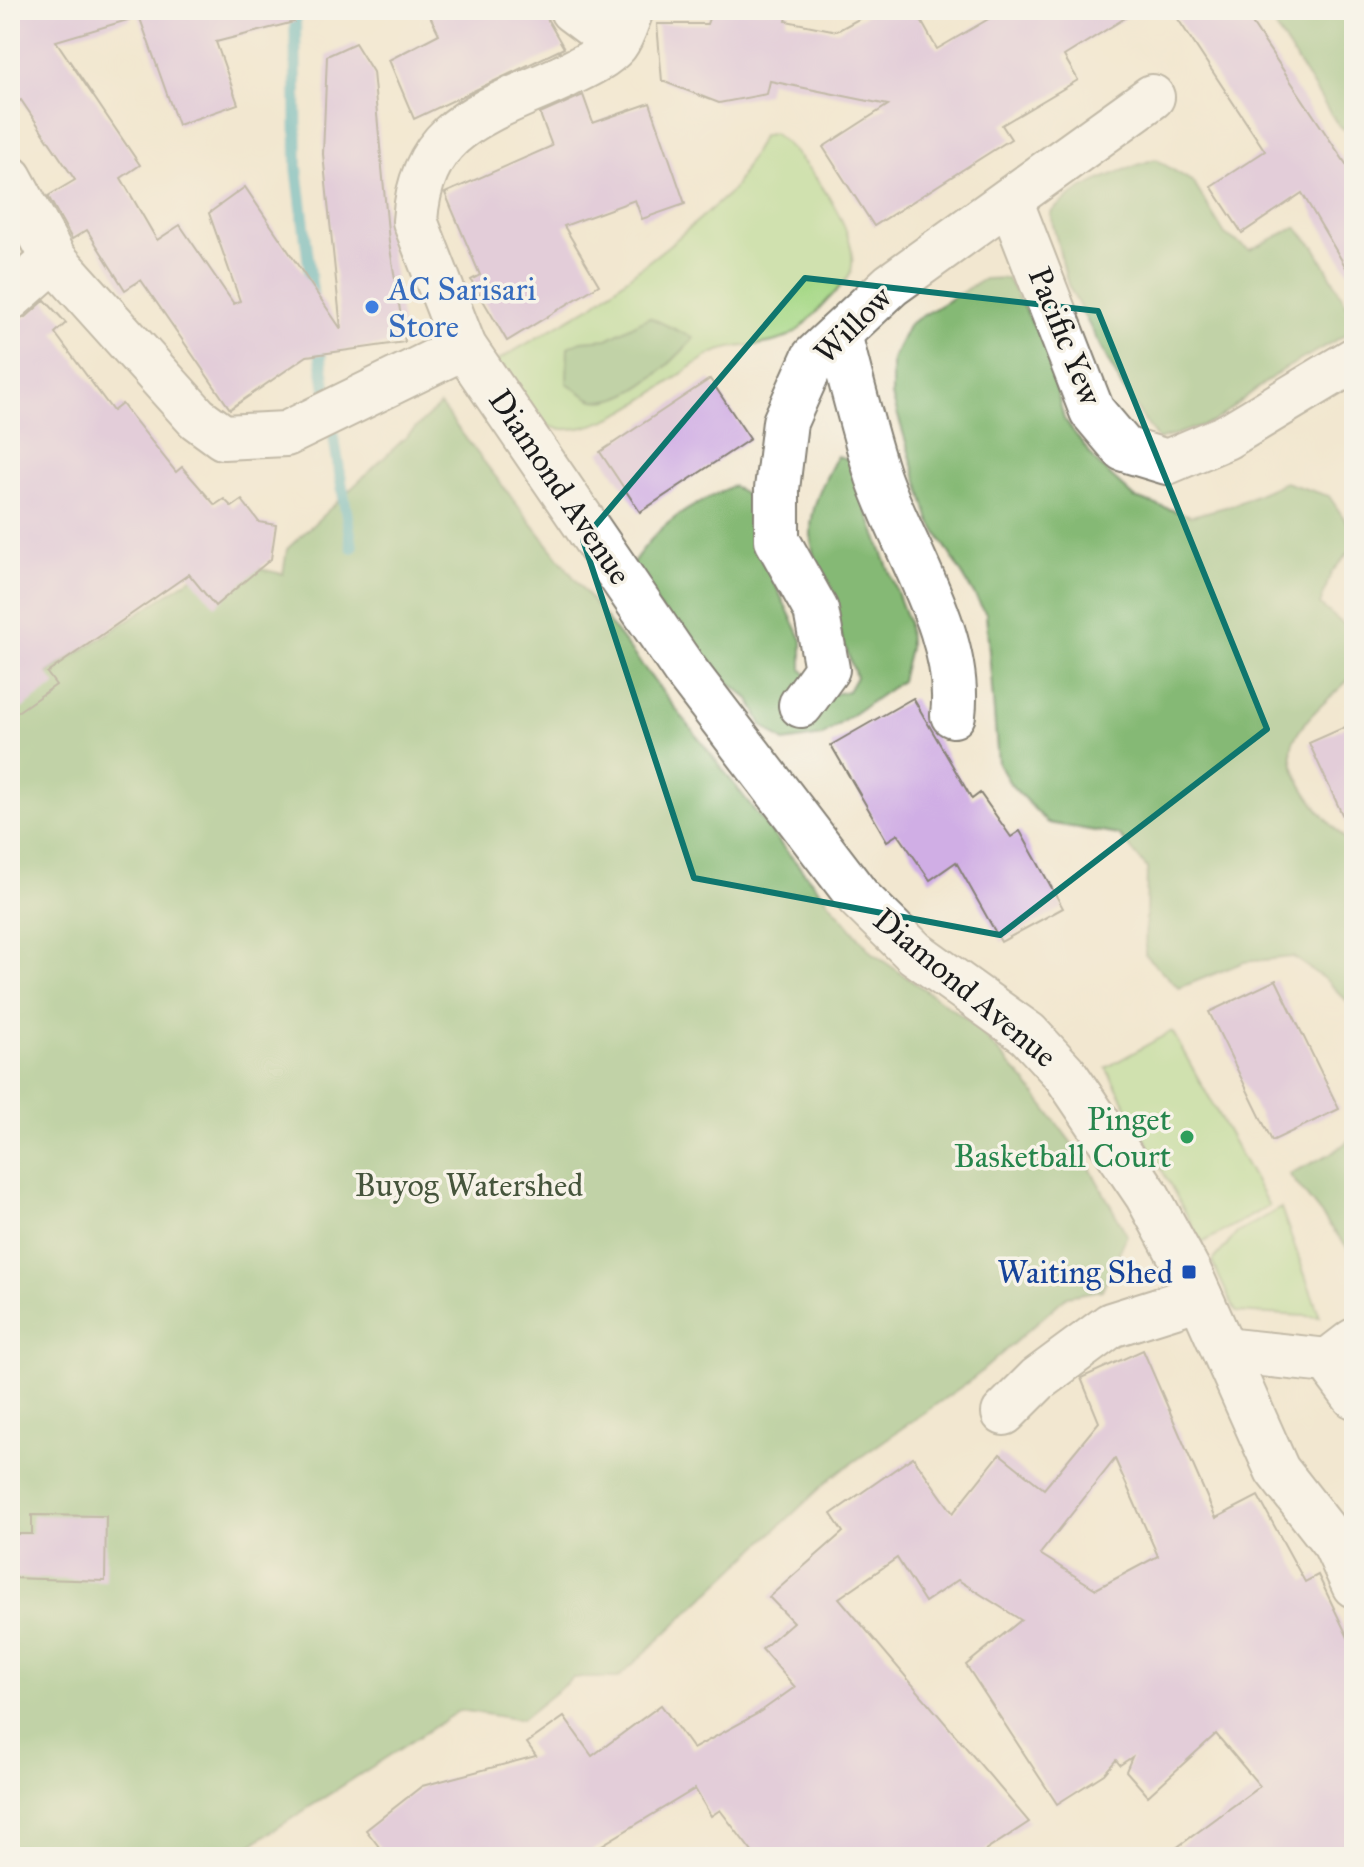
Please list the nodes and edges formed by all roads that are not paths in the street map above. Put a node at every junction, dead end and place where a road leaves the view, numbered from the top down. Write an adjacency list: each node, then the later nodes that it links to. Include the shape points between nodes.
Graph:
1 (572, 10): 2 (street)
2 (624, 27): 9 (street, Diamond Avenue, via 586,66 462,123 432,155 416,200 415,221)
3 (1152, 97): 5 (street, Willow)
4 (10, 178): 6 (street)
5 (1010, 200): 8 (street, Willow, via 891,285); 10 (street, Pacific Yew, via 1092,411 1124,449 1167,462 1226,437)
6 (54, 259): 7 (street); 9 (street, via 197,418 223,437 286,434)
7 (10, 298)
8 (839, 334): 11 (street, Willow, via 814,357 785,422 777,489 777,540 816,610 827,669); 12 (street, via 879,478 931,599 956,692)
9 (464, 347): 13 (street, Diamond Avenue, via 684,669 859,898 915,953 1028,1034 1065,1074 1147,1195)
10 (1354, 360)
11 (801, 705)
12 (953, 715)
13 (1200, 1297): 14 (street, Diamond Avenue); 17 (street, via 1111,1325 1038,1379)
14 (1224, 1350): 15 (street); 18 (street, Diamond Avenue, via 1277,1470 1335,1544)
15 (1341, 1351): 16 (street)
16 (1354, 1396)
17 (1004, 1413)
18 (1354, 1585)

